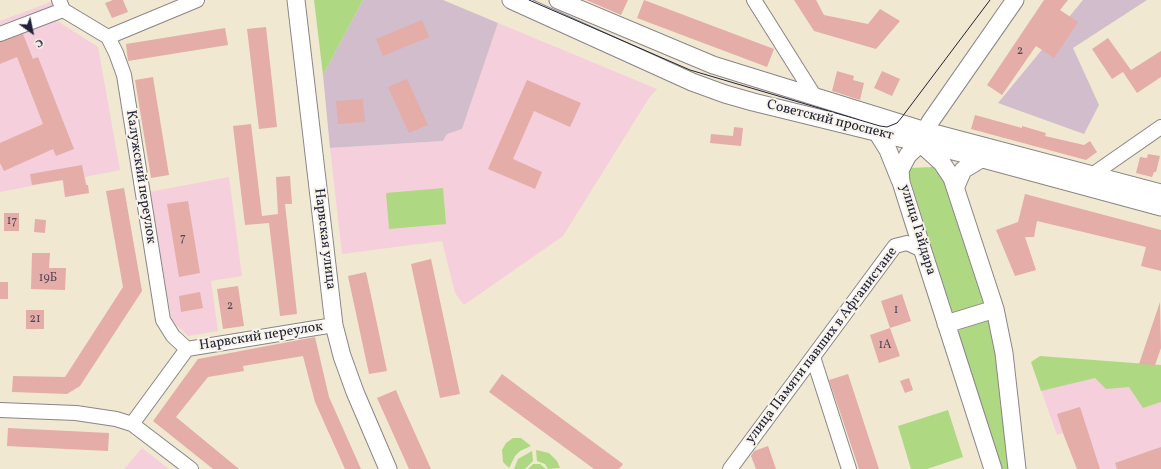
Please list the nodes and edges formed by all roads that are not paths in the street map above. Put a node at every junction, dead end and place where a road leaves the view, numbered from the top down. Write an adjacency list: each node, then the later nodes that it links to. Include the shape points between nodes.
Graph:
1 (197, 0): 9 (street)
2 (296, 0): 24 (main road, Нарвская улица)
3 (511, 0): 12 (main road, Советский проспект, via 692,82 753,102)
4 (558, 0): 10 (main road, Советский проспект, via 695,59)
5 (754, 0): 10 (street)
6 (1015, 0): 13 (main road, улица Гайдара, via 930,122)
7 (61, 5): 8 (street); 9 (street)
8 (0, 34)
9 (108, 37): 22 (street, Калужский переулок, via 124,75)
10 (815, 97): 13 (main road, Советский проспект)
11 (1161, 127): 15 (street)
12 (878, 134): 13 (main road, Советский проспект); 16 (main road, via 888,150)
13 (924, 137): 14 (main road, Советский проспект); 15 (main road, Советский проспект); 16 (main road, улица Гайдара, via 902,165); 17 (main road)
14 (981, 158): 17 (main road, via 963,170); 19 (main road, Советский проспект)
15 (1092, 175): 18 (main road, Советский проспект)
16 (901, 182): 20 (main road, улица Гайдара)
17 (956, 186): 21 (main road)
18 (1161, 193)
19 (1161, 207)
20 (922, 250): 23 (main road, улица Гайдара); 26 (street, улица Памяти павших в Афганистане, via 907,243 895,246)
21 (995, 309): 23 (main road); 34 (main road, via 1004,353)
22 (164, 320): 25 (street, Нарвский переулок, via 173,336)
23 (946, 324): 33 (main road, улица Гайдара)
24 (334, 325): 25 (street, Нарвский переулок); 30 (main road, Нарвская улица, via 355,392)
25 (187, 349): 28 (street, Нарвский переулок)
26 (813, 357): 31 (street, улица Памяти павших в Афганистане); 32 (street)
27 (0, 410): 28 (street, via 95,415)
28 (132, 424): 29 (street)
29 (191, 469)
30 (388, 469)
31 (730, 469)
32 (848, 469)
33 (993, 469)
34 (1017, 469)

